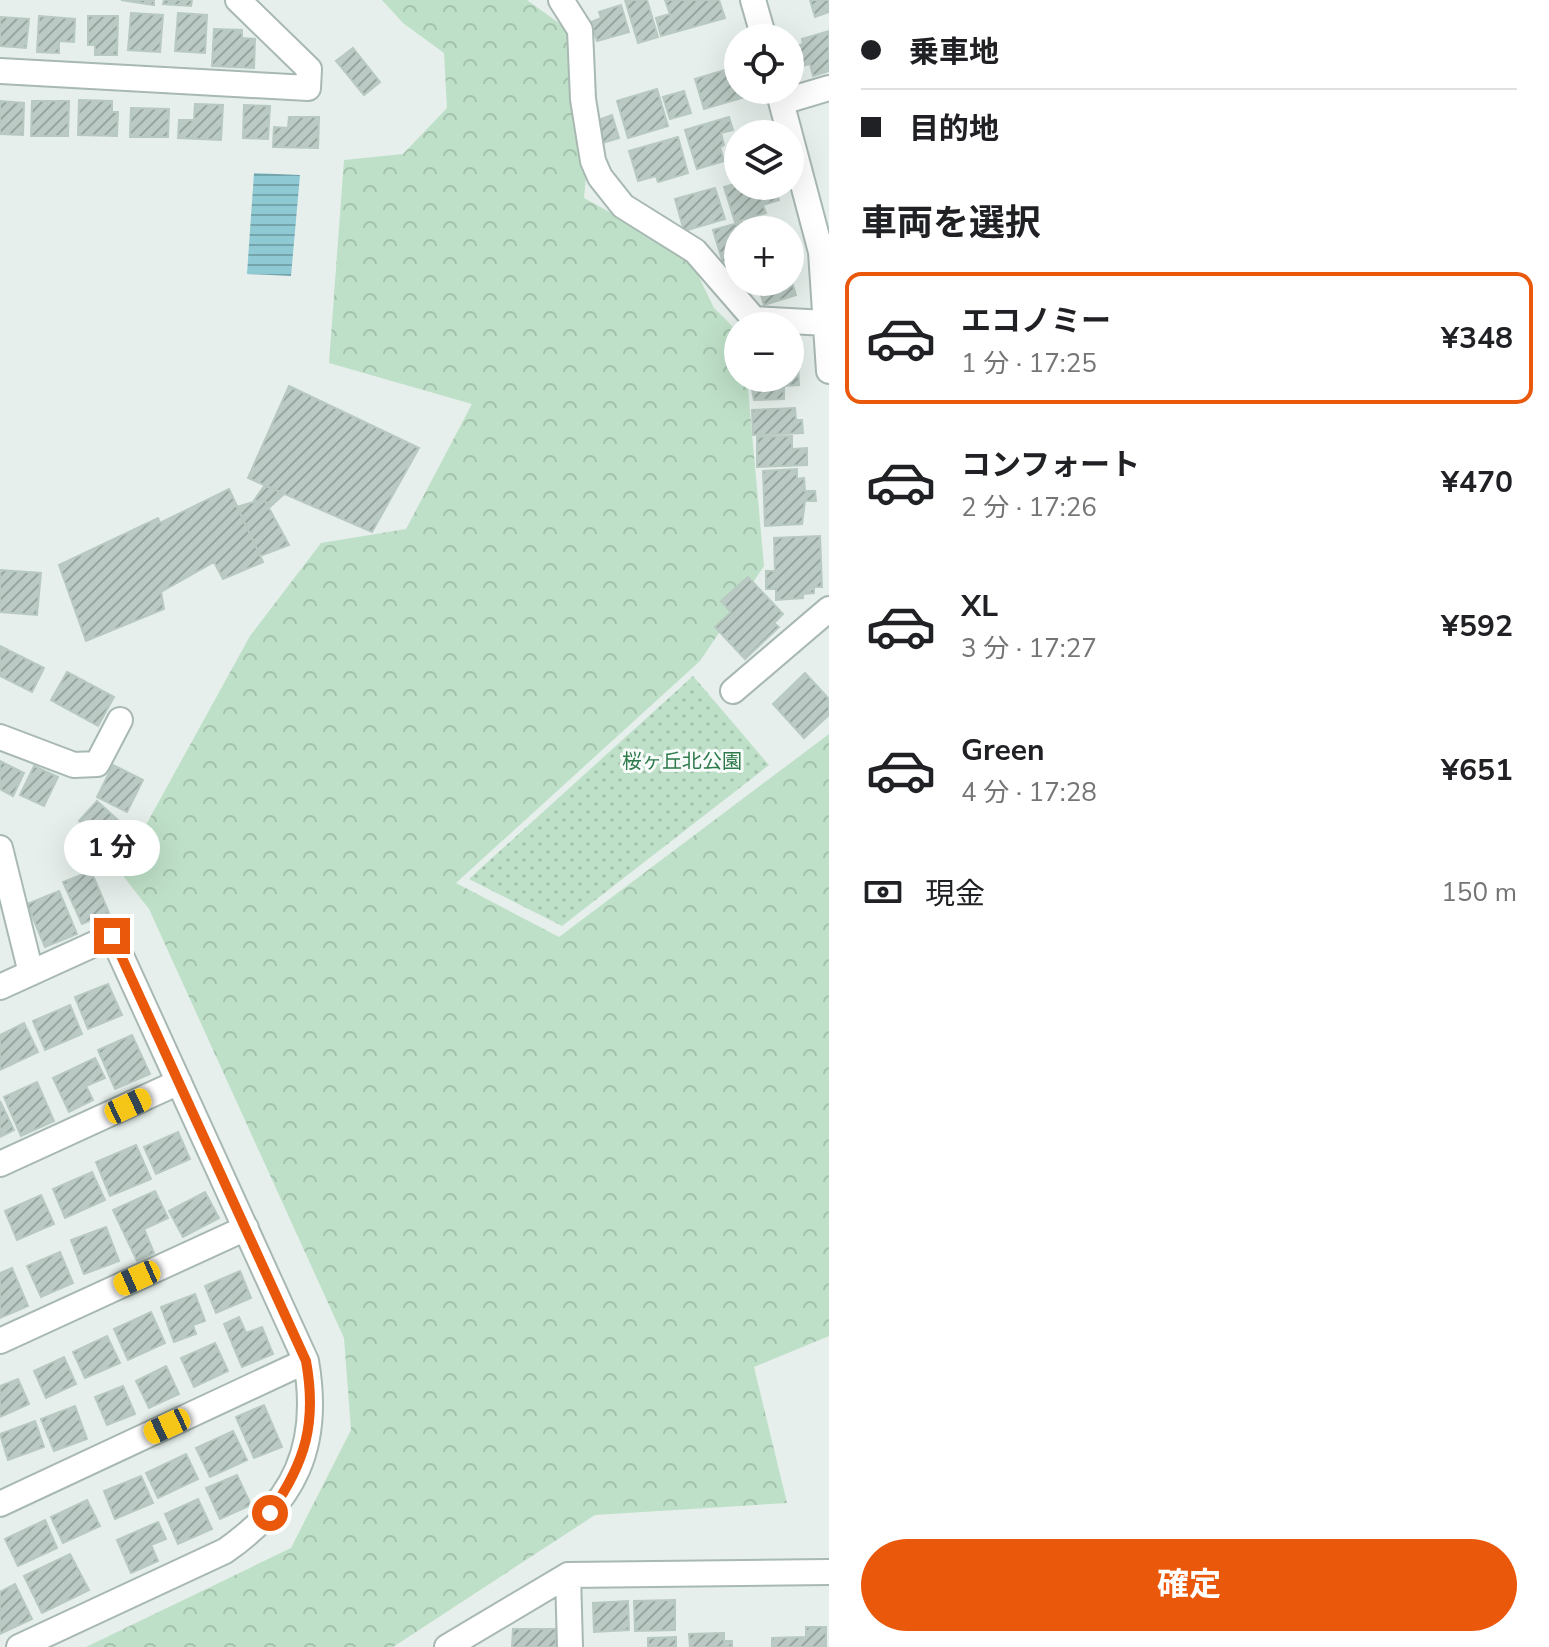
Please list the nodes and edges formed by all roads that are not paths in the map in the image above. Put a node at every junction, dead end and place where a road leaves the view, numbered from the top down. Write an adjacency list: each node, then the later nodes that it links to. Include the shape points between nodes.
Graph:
1 (238, 0): 5 (street, via 309,69 308,88)
2 (561, 0): 9 (street, via 580,30 593,161 612,193 623,206 695,251 754,319)
3 (753, 0): 4 (street)
4 (760, 24)
5 (0, 71)
6 (829, 88): 7 (street)
7 (804, 92)
8 (782, 104): 9 (street, via 821,252)
9 (826, 323): 10 (street)
10 (829, 371)
11 (829, 609): 12 (street)
12 (733, 691)
13 (120, 720): 14 (street, via 97,764 74,765)
14 (0, 737)
15 (0, 848): 16 (street)
16 (31, 973): 17 (street); 18 (street, via 112,936)
17 (0, 987)
18 (179, 1082): 19 (street); 20 (street)
19 (0, 1164)
20 (246, 1228): 21 (street); 22 (street)
21 (0, 1341)
22 (306, 1361): 23 (street); 26 (street, via 312,1395 304,1453 291,1483 250,1533 225,1551)
23 (0, 1504)
24 (829, 1572): 25 (street)
25 (568, 1575): 27 (street); 28 (street)
26 (19, 1647)
27 (447, 1647)
28 (570, 1647)

